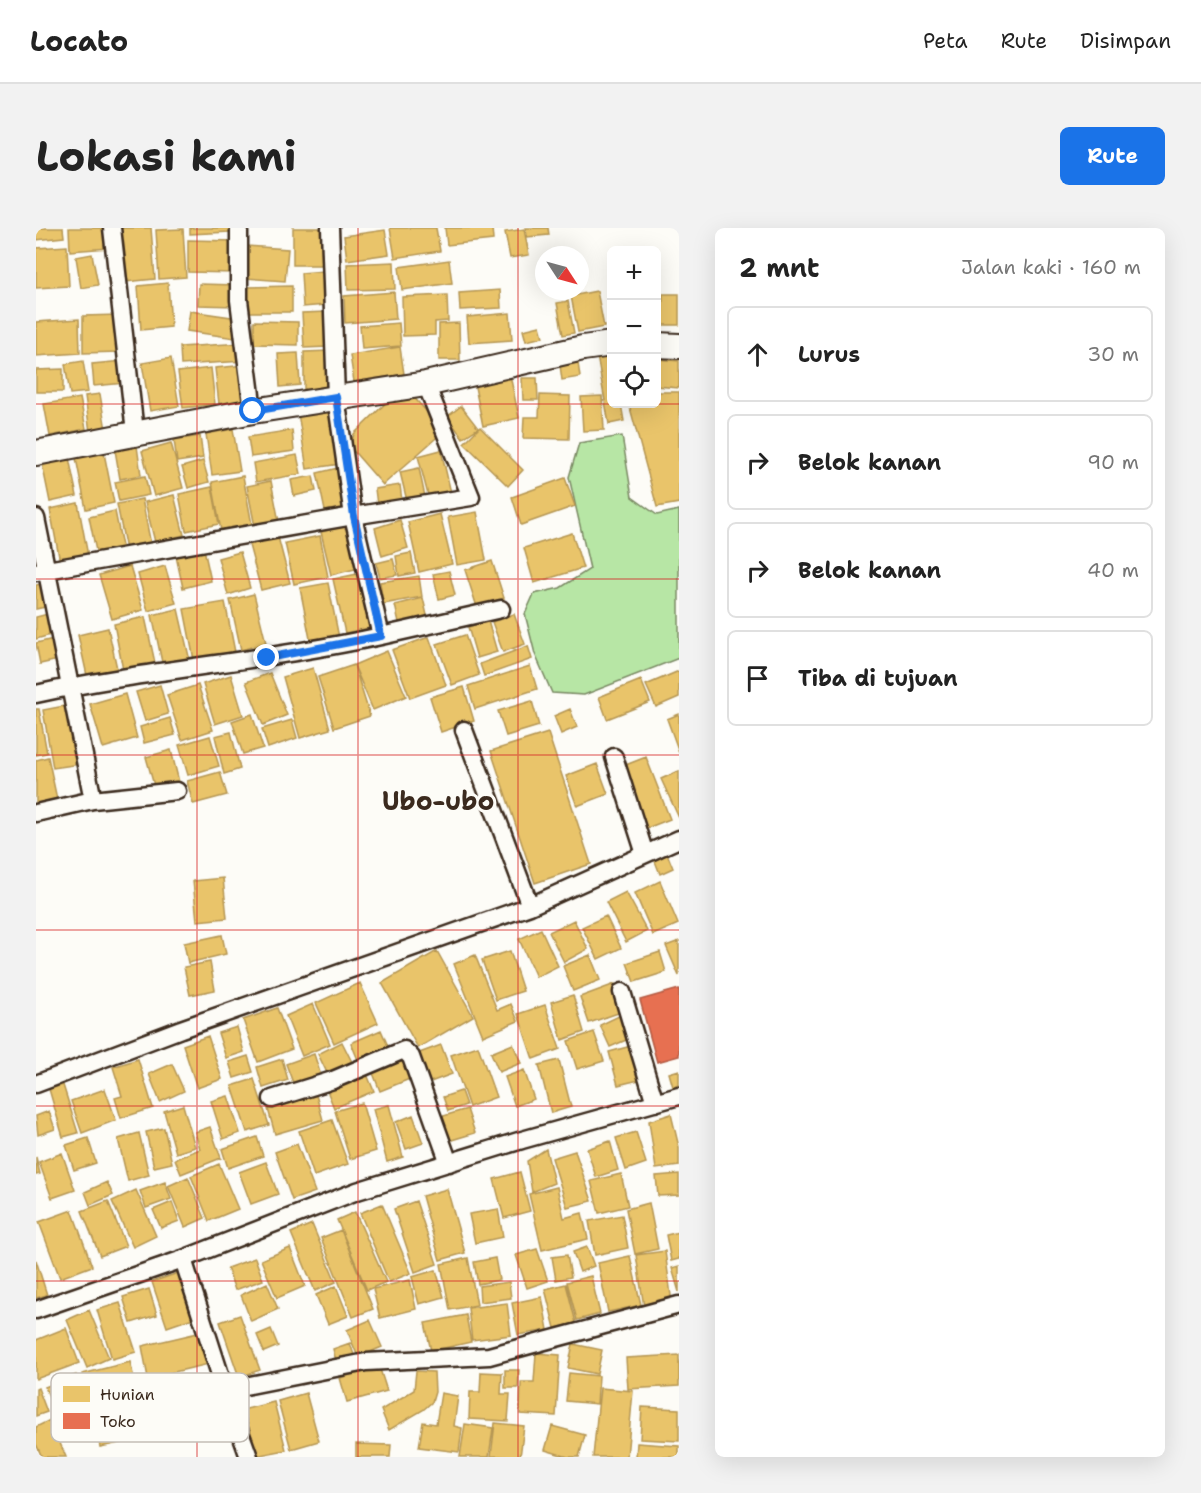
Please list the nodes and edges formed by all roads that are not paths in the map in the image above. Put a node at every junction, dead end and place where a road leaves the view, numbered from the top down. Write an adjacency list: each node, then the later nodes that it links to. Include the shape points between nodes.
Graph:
1 (112, 228): 10 (street)
2 (239, 228): 9 (street, via 239,300)
3 (330, 228): 8 (street)
4 (607, 345): 7 (street)
5 (661, 345): 6 (street)
6 (679, 346)
7 (426, 384): 8 (street); 12 (street, via 471,497)
8 (336, 397): 9 (street); 12 (street)
9 (253, 411): 10 (street)
10 (135, 432): 11 (street)
11 (36, 453)
12 (354, 516): 14 (street); 16 (street)
13 (36, 518): 14 (street)
14 (41, 571): 17 (street)
15 (501, 609): 16 (street)
16 (381, 636): 17 (street, via 267,658)
17 (70, 686): 18 (street); 22 (street)
18 (36, 694)
19 (464, 730): 26 (street)
20 (614, 757): 25 (street)
21 (177, 791): 22 (street)
22 (93, 800): 23 (street)
23 (36, 813)
24 (679, 839): 25 (street)
25 (645, 854): 26 (street)
26 (530, 906): 28 (street)
27 (622, 992): 31 (street)
28 (36, 1084)
29 (679, 1096): 31 (street)
30 (272, 1099): 32 (street, via 333,1080 404,1050 411,1057)
31 (655, 1103): 32 (street)
32 (449, 1163): 33 (street, via 357,1191)
33 (183, 1259): 35 (street); 36 (street)
34 (679, 1305): 37 (street, via 489,1356 366,1362)
35 (36, 1310)
36 (220, 1373)
37 (249, 1385)
38 (244, 1442): 39 (street)
39 (249, 1457)

